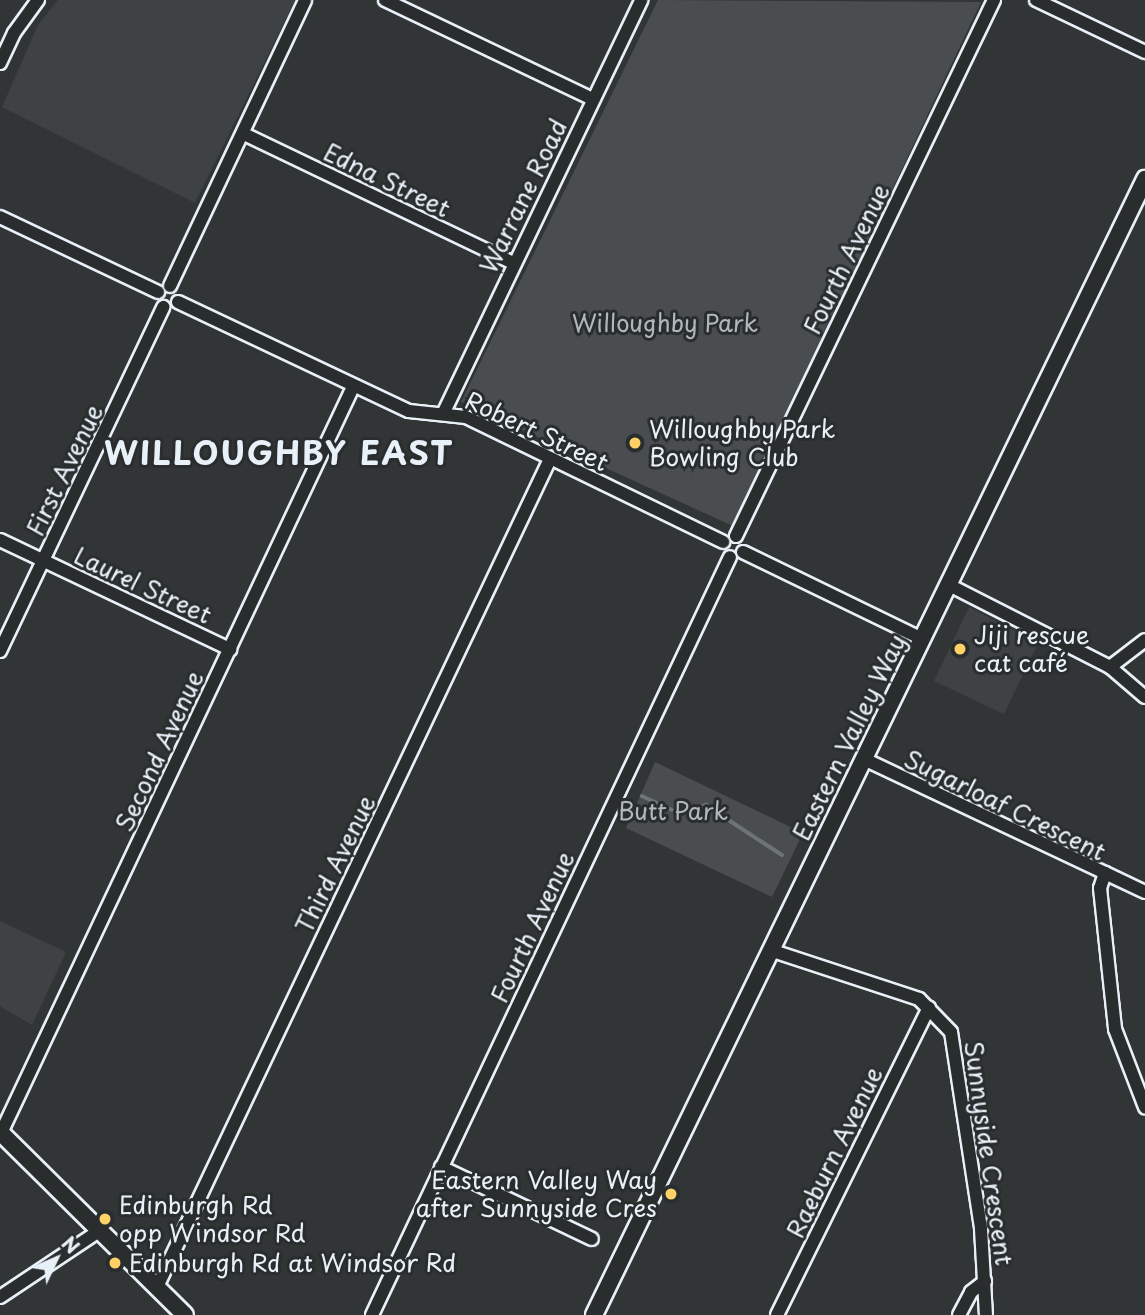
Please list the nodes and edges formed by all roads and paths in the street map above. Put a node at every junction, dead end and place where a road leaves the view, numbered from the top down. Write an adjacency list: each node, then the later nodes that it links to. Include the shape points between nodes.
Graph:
1 (38, 0): 8 (street, via 14,33)
2 (305, 0): 10 (street)
3 (385, 0): 9 (street)
4 (642, 0): 9 (street, Warrane Road)
5 (994, 0): 21 (street, Fourth Avenue)
6 (1036, 0): 7 (street)
7 (1145, 52)
8 (0, 64)
9 (593, 99): 13 (street, Warrane Road)
10 (244, 134): 13 (street, Edna Street); 14 (street)
11 (1145, 179): 27 (main road, Eastern Valley Way)
12 (0, 217): 15 (street)
13 (513, 263): 19 (street, Warrane Road)
14 (170, 286): 15 (street); 16 (street, via 177,290)
15 (158, 292): 17 (street)
16 (178, 302): 17 (street); 18 (street, Robert Street)
17 (163, 307): 26 (street, First Avenue)
18 (353, 387): 19 (street, Robert Street, via 410,411); 30 (street, Second Avenue)
19 (444, 412): 20 (street, Robert Street, via 466,417)
20 (550, 459): 23 (street, Robert Street); 45 (street, Third Avenue)
21 (736, 536): 23 (street); 24 (street, via 743,540)
22 (0, 540): 26 (street, Laurel Street)
23 (723, 542): 25 (street)
24 (743, 552): 25 (street); 28 (street)
25 (730, 557): 41 (street, Fourth Avenue)
26 (43, 560): 30 (street, Laurel Street); 31 (street, First Avenue)
27 (949, 585): 28 (main road, Eastern Valley Way); 32 (street)
28 (922, 639): 34 (main road, Eastern Valley Way)
29 (1145, 640): 32 (street)
30 (230, 649): 40 (street, Second Avenue)
31 (0, 651)
32 (1110, 667): 33 (street)
33 (1145, 697)
34 (863, 758): 35 (street, Sugarloaf Crescent); 37 (main road, Eastern Valley Way)
35 (1105, 873): 36 (street); 39 (street, Sugarloaf Crescent, via 1100,888 1115,1029)
36 (1145, 892)
37 (770, 950): 38 (street, Sunnyside Crescent, via 908,995); 49 (main road, Eastern Valley Way)
38 (929, 1007): 44 (street, Sunnyside Crescent, via 944,1022 953,1043); 50 (street, Raeburn Avenue)
39 (1145, 1107)
40 (1, 1133): 42 (main road)
41 (441, 1167): 43 (street); 48 (street, Fourth Avenue)
42 (99, 1231): 45 (main road); 46 (street)
43 (592, 1239)
44 (985, 1280): 51 (street, via 971,1292); 52 (street, Sunnyside Crescent)
45 (157, 1287): 47 (main road)
46 (0, 1297)
47 (185, 1315)
48 (372, 1315)
49 (594, 1315)
50 (776, 1315)
51 (959, 1315)
52 (986, 1315)

